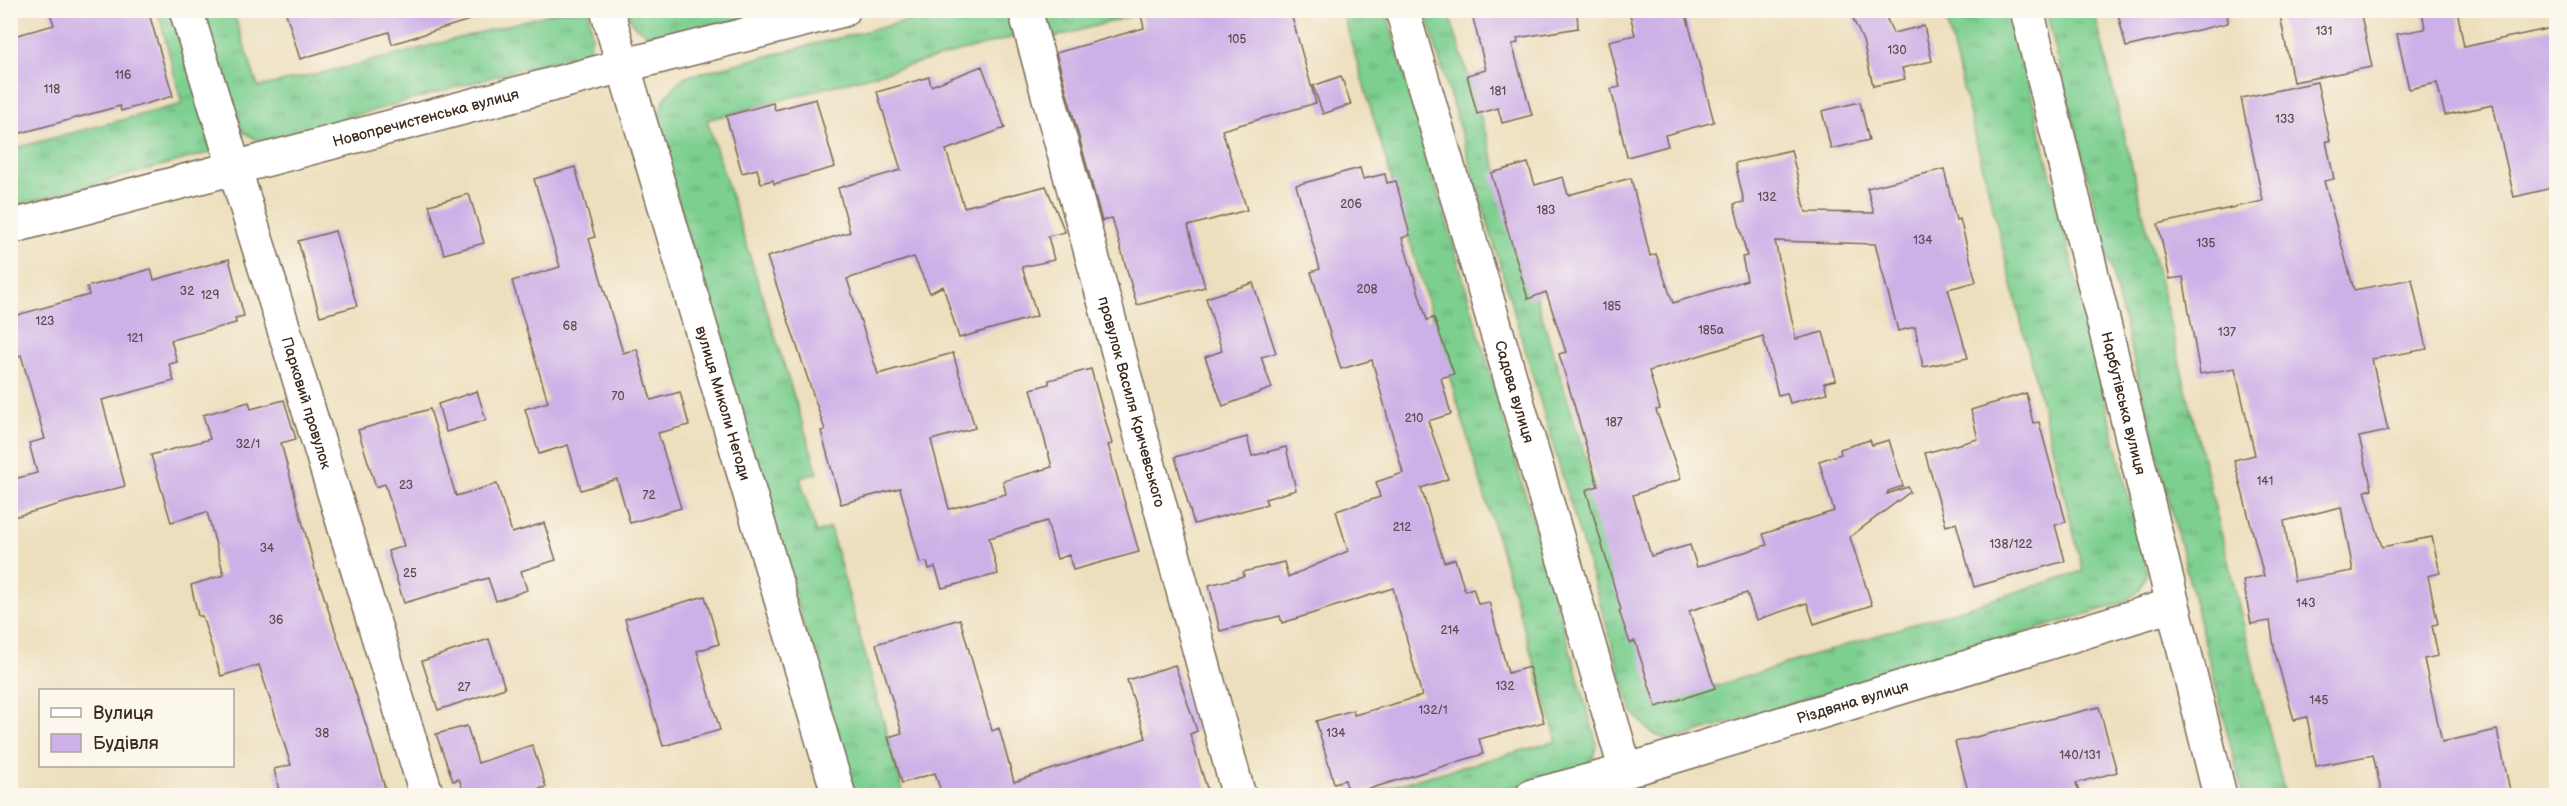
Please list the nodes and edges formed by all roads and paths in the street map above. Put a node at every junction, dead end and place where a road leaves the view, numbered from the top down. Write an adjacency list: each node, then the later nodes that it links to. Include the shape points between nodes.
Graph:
1 (186, 10): 8 (street, Парковий провулок)
2 (607, 10): 7 (street, вулиця Миколи Негоди)
3 (843, 10): 7 (street, Новопречистенська вулиця)
4 (1025, 10): 14 (street, провулок Василя Кричевського)
5 (1402, 10): 11 (street, Садова вулиця)
6 (2027, 10): 10 (street, Нарбутівська вулиця)
7 (622, 66): 8 (street, Новопречистенська вулиця); 13 (street, вулиця Миколи Негоди)
8 (235, 168): 9 (street, Новопречистенська вулиця); 12 (street, Парковий провулок)
9 (10, 226)
10 (2172, 605): 11 (street, Різдвяна вулиця); 16 (street, Нарбутівська вулиця)
11 (1626, 771): 15 (street, Різдвяна вулиця)
12 (427, 795)
13 (839, 795)
14 (1239, 795)
15 (1532, 795)
16 (2220, 795)

